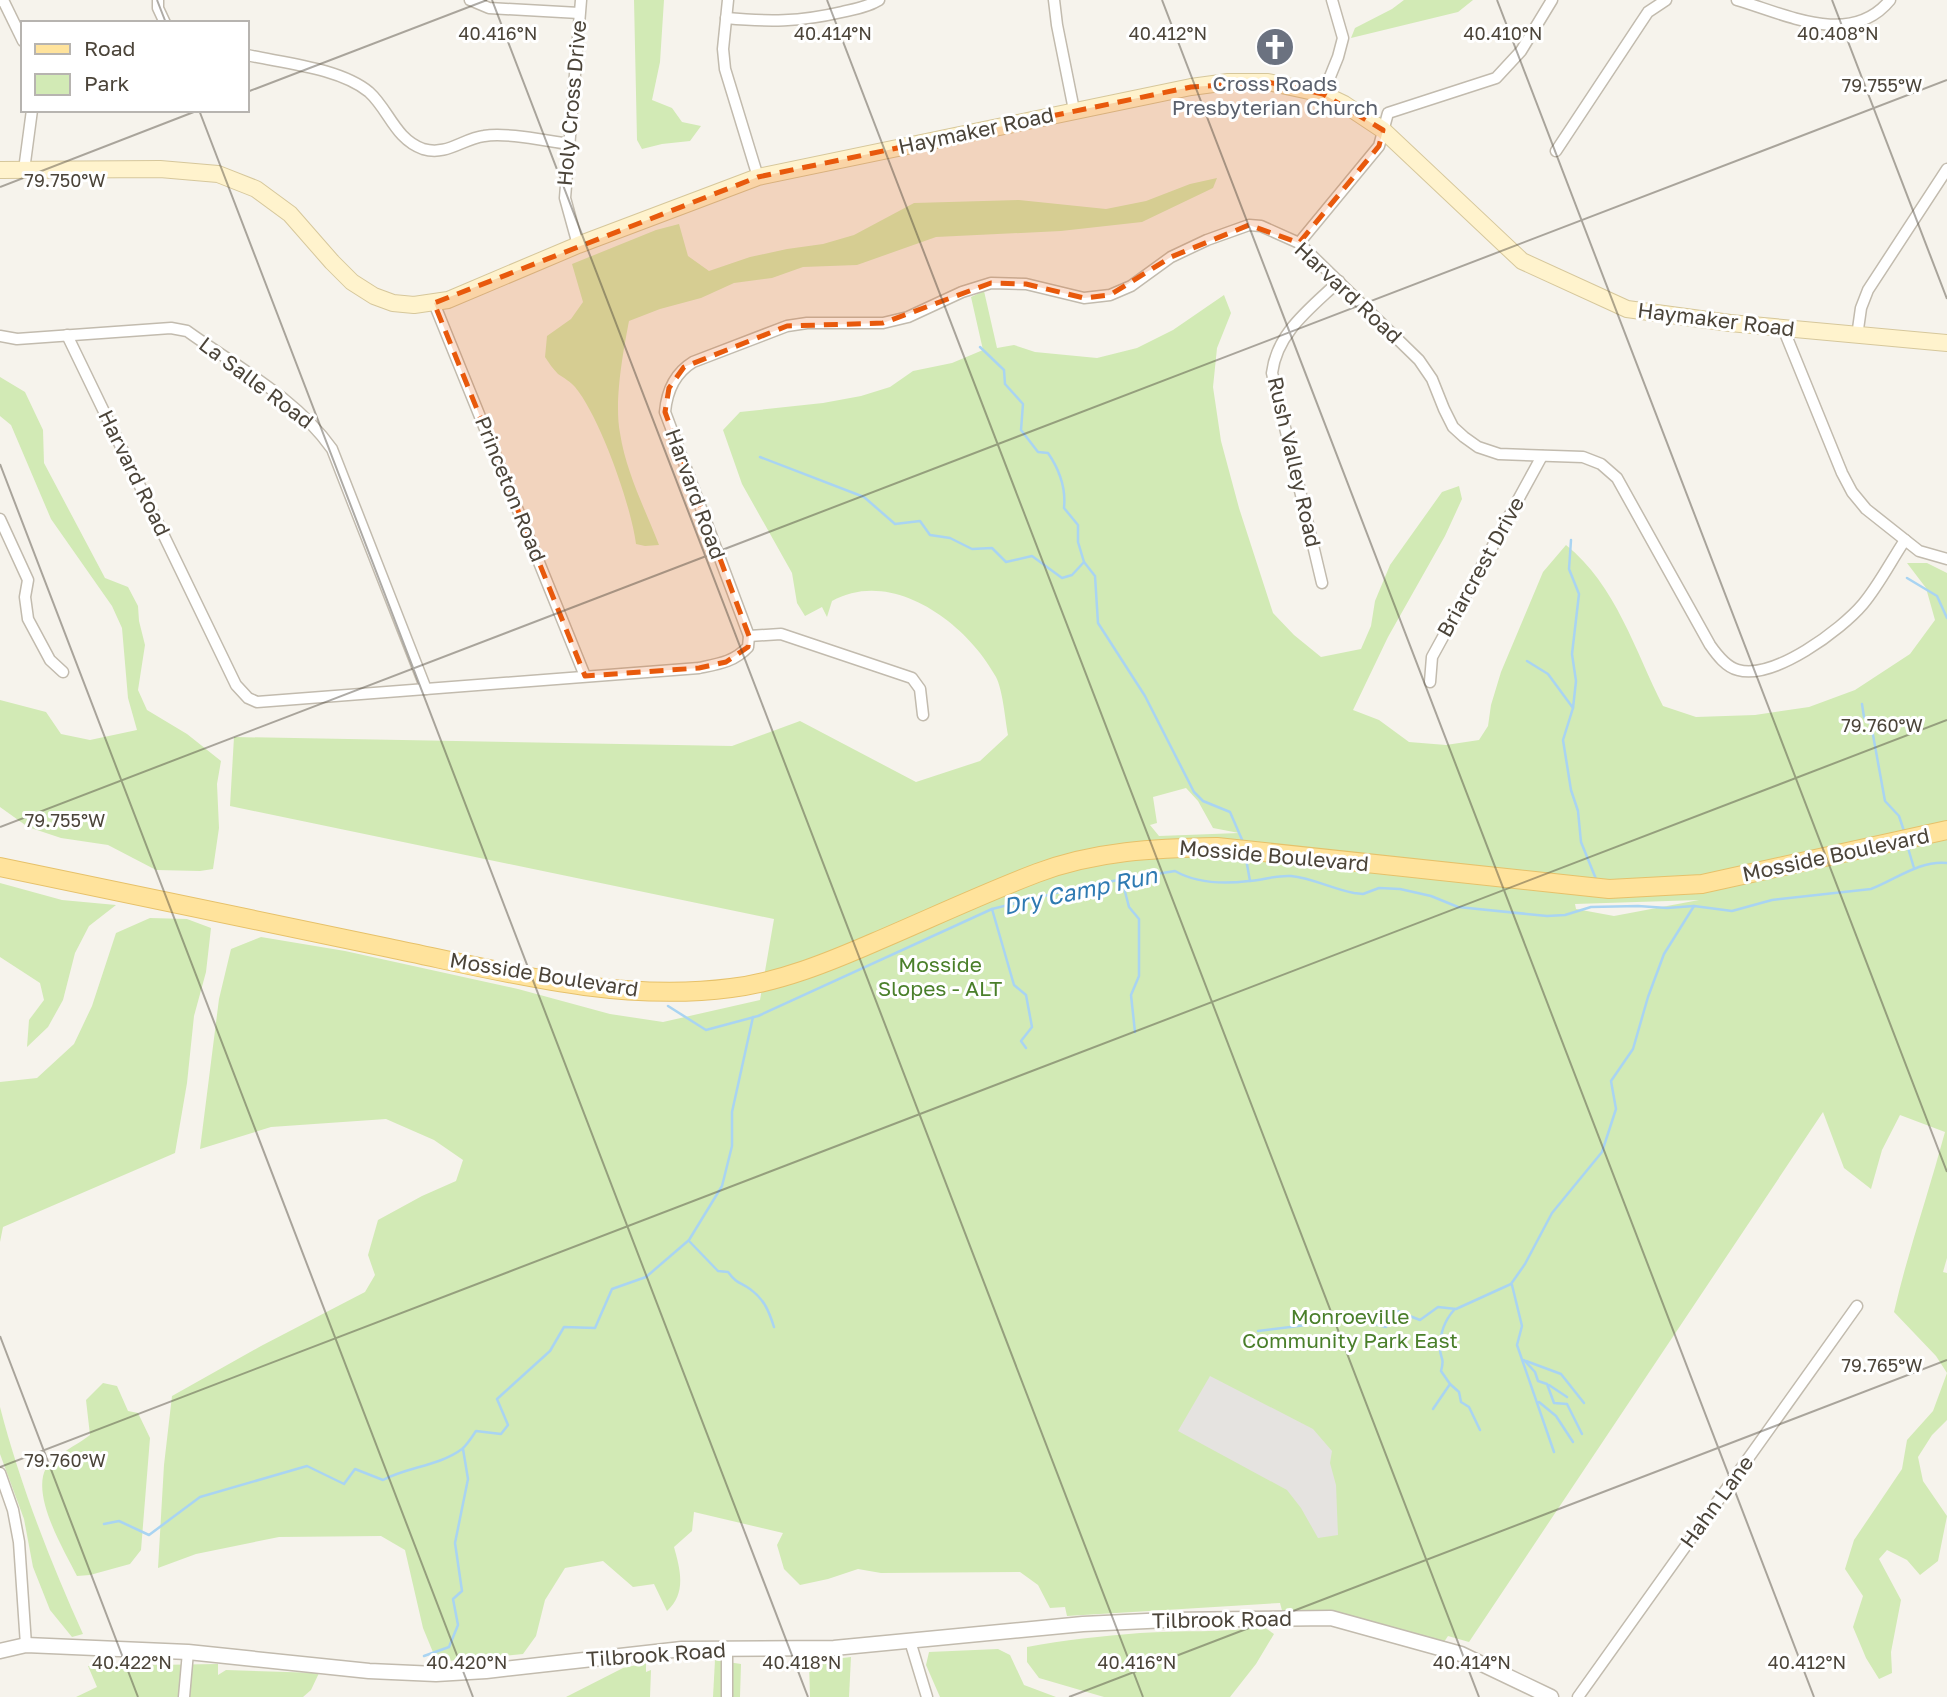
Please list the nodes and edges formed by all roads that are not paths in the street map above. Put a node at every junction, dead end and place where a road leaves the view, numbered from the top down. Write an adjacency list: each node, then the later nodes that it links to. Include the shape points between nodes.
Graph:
1 (4, 0): 16 (street)
2 (158, 0): 15 (street)
3 (470, 0): 13 (street, via 489,8)
4 (581, 0): 13 (street, Holy Cross Drive)
5 (728, 0): 14 (street)
6 (879, 0): 14 (street, via 789,22)
7 (1054, 0): 19 (street)
8 (1332, 0): 18 (street, via 1343,38)
9 (1552, 0): 21 (street, via 1521,51 1496,78 1396,109 1388,113)
10 (1666, 0): 23 (street, via 1648,12)
11 (1737, 0): 12 (street, via 1821,25 1844,26 1868,19)
12 (1890, 0)
13 (579, 13): 22 (street, Holy Cross Drive)
14 (726, 19): 27 (street, via 725,69)
15 (163, 21)
16 (21, 37)
17 (248, 55): 22 (street, via 324,72 357,85 370,93 400,133 423,149 446,150 484,135)
18 (1323, 94): 19 (main road, Haymaker Road, via 1268,82 1228,82); 21 (main road, Haymaker Road)
19 (1073, 110): 27 (main road, Haymaker Road)
20 (32, 112): 26 (street)
21 (1383, 130): 28 (street, via 1379,146); 32 (main road, Haymaker Road, via 1522,261 1627,309)
22 (569, 144): 29 (street, Holy Cross Drive, via 565,198)
23 (1556, 151)
24 (1947, 169): 35 (street, via 1868,290)
25 (0, 170): 26 (main road, Haymaker Road)
26 (24, 170): 31 (main road, Haymaker Road, via 160,169 218,174 256,188 290,214 352,282 374,296 393,303)
27 (758, 177): 29 (main road, Haymaker Road)
28 (1299, 243): 30 (street, Harvard Road); 42 (street, Harvard Road, via 1250,225 1171,257 1110,295 1084,299 1026,284 991,284 883,323 787,326 684,367 669,388 665,412)
29 (578, 245): 31 (main road, Haymaker Road)
30 (1339, 281): 37 (street, Harvard Road, via 1426,369 1444,410 1464,437 1499,454); 41 (street, Rush Valley Road, via 1287,332 1272,373)
31 (434, 303): 44 (street, Princeton Road)
32 (1783, 328): 35 (main road, Haymaker Road); 39 (street, via 1852,492)
33 (67, 335): 34 (street, La Salle Road); 46 (street, La Salle Road, via 171,328 187,331 317,428 341,470); 46 (street, Harvard Road, via 242,693 267,703)
34 (0, 336)
35 (1857, 336): 36 (main road, Haymaker Road)
36 (1947, 343)
37 (1542, 456): 39 (street, Harvard Road, via 1583,457 1601,464 1617,478 1710,645 1738,670 1769,668 1842,627 1865,602); 45 (street, Briarcrest Drive, via 1432,657)
38 (0, 519): 43 (street, via 28,580 28,619 50,660)
39 (1905, 540): 40 (street, via 1919,551)
40 (1947, 559)
41 (1322, 583)
42 (749, 636): 44 (street, Harvard Road, via 748,647 726,662); 47 (street, via 781,634 912,678 920,689)
43 (63, 671)
44 (585, 676): 46 (street, Harvard Road)
45 (1430, 682)
46 (426, 689)
47 (923, 715)
48 (1947, 830): 49 (main road, Mosside Boulevard, via 1702,884 1609,889 1217,847 1156,848 1106,855 1039,873 831,961 778,977 733,988 673,993 615,990 496,970)
49 (0, 867)
50 (1857, 1306): 61 (street, Hahn Lane)
51 (0, 1473): 53 (street, via 19,1542)
52 (910, 1641): 54 (street, Tilbrook Road); 59 (street); 60 (street, Tilbrook Road, via 1095,1624 1331,1618 1461,1654)
53 (26, 1645): 55 (street, Tilbrook Road); 56 (street, Tilbrook Road)
54 (727, 1650): 56 (street, Tilbrook Road, via 682,1649 436,1674); 58 (street)
55 (0, 1651)
56 (188, 1652): 57 (street)
57 (184, 1697)
58 (727, 1697)
59 (927, 1697)
60 (1551, 1697)
61 (1578, 1697)

